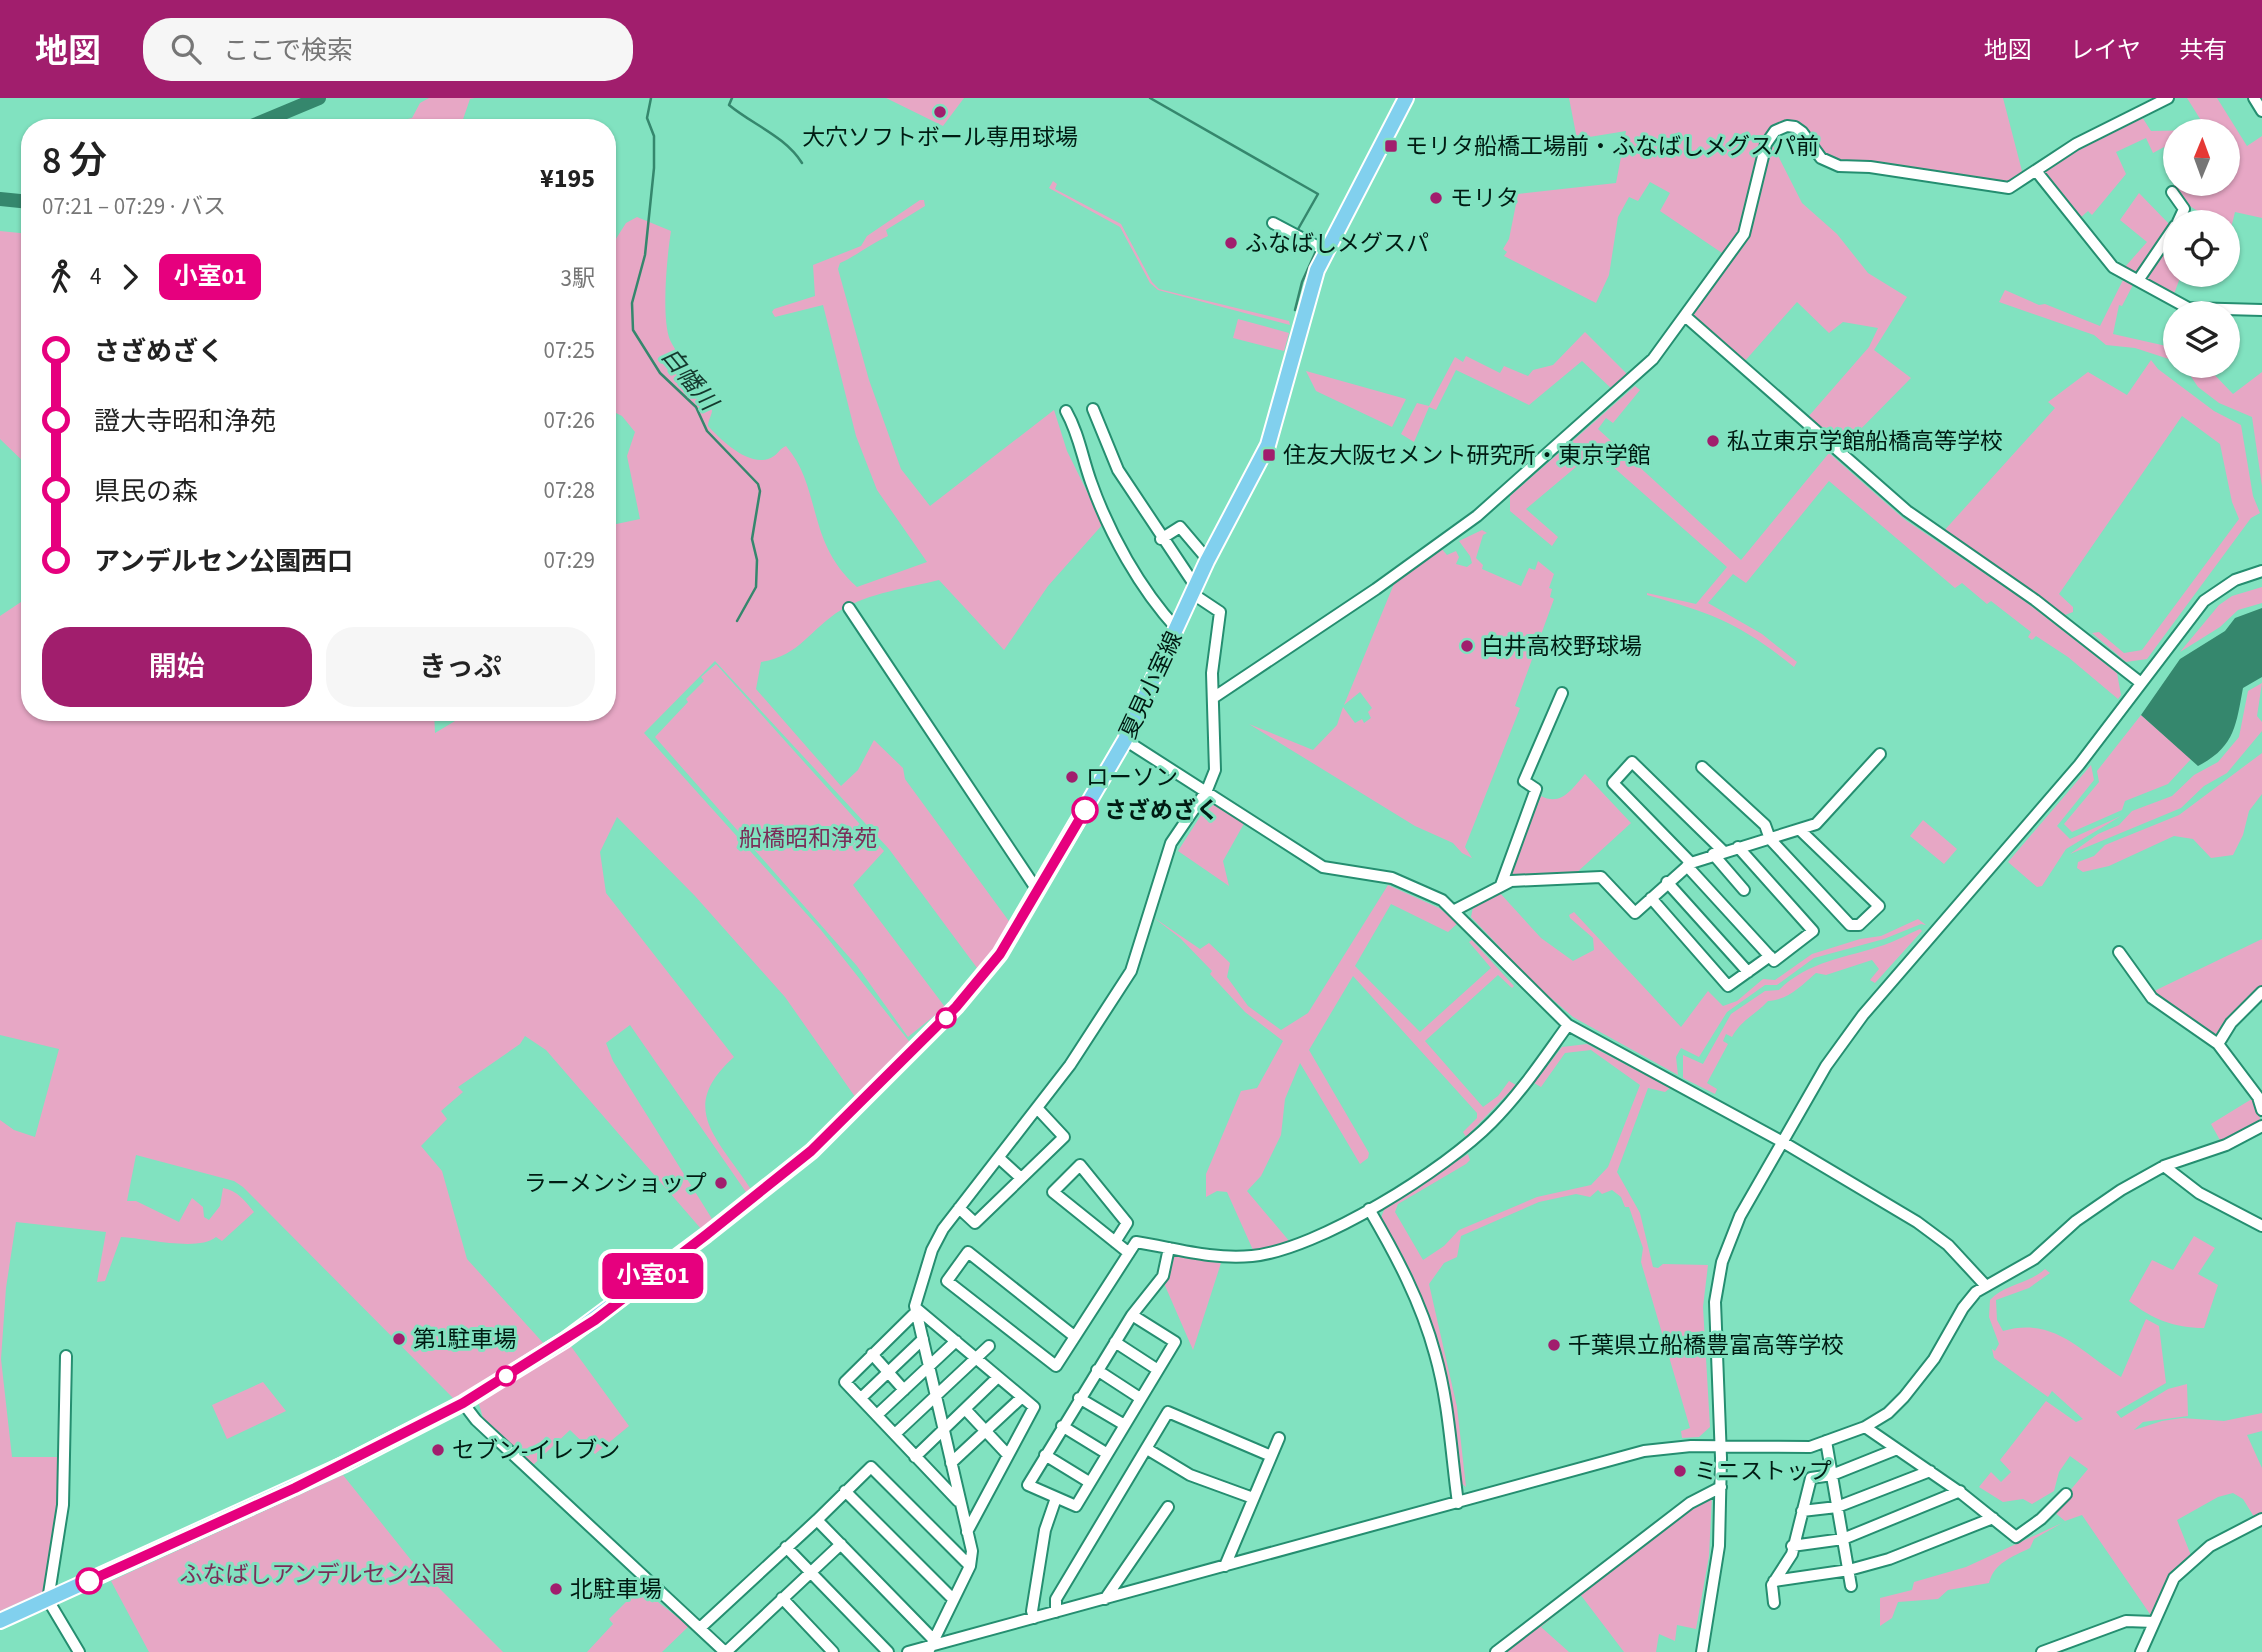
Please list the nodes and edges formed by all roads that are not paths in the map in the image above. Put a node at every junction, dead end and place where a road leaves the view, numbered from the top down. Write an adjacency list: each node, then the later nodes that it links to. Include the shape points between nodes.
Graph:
1 (1406, 98): 8 (main road, 夏見小室線)
2 (2168, 98): 5 (street, via 2076,144)
3 (2254, 98): 4 (street)
4 (2262, 111)
5 (2036, 172): 9 (street, via 2113,267); 11 (street, via 2009,188 1839,166 1821,158 1795,127 1782,127 1766,144 1744,234)
6 (1273, 223): 8 (street)
7 (2163, 244): 9 (street)
8 (1326, 251): 15 (main road, 夏見小室線, via 1311,285 1268,445)
9 (2139, 279): 10 (street, via 2189,308)
10 (2262, 310)
11 (1685, 316): 20 (street, via 1907,511 2028,594); 22 (street, via 1653,359 1477,516)
12 (1093, 409): 14 (street, via 1118,470)
13 (1066, 411): 19 (street, via 1078,433 1105,519)
14 (1161, 539): 15 (street, via 1180,527); 17 (street)
15 (1208, 560): 17 (main road, 夏見小室線)
16 (2262, 571): 20 (street, via 2210,595)
17 (1194, 591): 19 (main road, 夏見小室線); 22 (street, via 1220,612)
18 (849, 608): 34 (street)
19 (1177, 629): 23 (main road, 夏見小室線)
20 (2141, 683): 48 (street, via 2079,765 1863,1014)
21 (1562, 693): 33 (street, via 1524,781 1536,789)
22 (1213, 698): 26 (street, via 1216,762)
23 (1125, 740): 26 (street); 34 (main road, 夏見小室線)
24 (1881, 754): 27 (street, via 1818,821)
25 (1702, 767): 28 (street, via 1765,825)
26 (1207, 790): 37 (street, via 1323,867 1392,878); 45 (street, via 1171,843 1131,971)
27 (1800, 830): 28 (street); 28 (street, via 1880,906 1859,925 1850,925)
28 (1770, 839): 29 (street)
29 (1738, 847): 30 (street); 39 (street, via 1813,931 1774,961)
30 (1718, 852): 31 (street); 31 (street, via 1632,762 1613,783); 35 (street)
31 (1689, 864): 32 (street); 39 (street)
32 (1667, 881): 36 (street); 40 (street)
33 (1501, 885): 36 (street, via 1601,877 1635,913); 37 (street)
34 (1037, 890): 80 (main road, 夏見小室線, via 978,983 811,1151 595,1320)
35 (1744, 890)
36 (1651, 898): 40 (street, via 1728,986)
37 (1455, 910): 42 (street)
38 (2119, 952): 43 (street, via 2152,998)
39 (1770, 956): 40 (street)
40 (1748, 972)
41 (2262, 992): 43 (street, via 2231,1023)
42 (1568, 1026): 48 (street); 53 (street, via 1480,1135)
43 (2218, 1044): 44 (street)
44 (2259, 1092): 46 (street)
45 (1037, 1108): 49 (street); 51 (street, via 1064,1137)
46 (2262, 1110)
47 (2262, 1126): 50 (street, via 2226,1145)
48 (1782, 1141): 58 (street, via 1933,1234); 91 (street, via 1734,1229 1719,1277 1714,1318)
49 (999, 1158): 51 (street); 52 (street)
50 (2164, 1166): 54 (street, via 2199,1193); 58 (street, via 2076,1221 2017,1271)
51 (1021, 1178): 52 (street, via 975,1223)
52 (960, 1208): 59 (street, via 932,1250)
53 (1369, 1209): 56 (street, via 1314,1239 1266,1255 1224,1257); 110 (street, via 1404,1272 1435,1355 1447,1408)
54 (2262, 1226)
55 (1115, 1242): 55 (street, via 1053,1192 1080,1166 1127,1223); 57 (street)
56 (1172, 1248): 57 (street, via 1136,1242); 60 (street, via 1163,1276)
57 (1129, 1253): 61 (street)
58 (1986, 1286): 85 (street, via 1963,1308 1945,1342 1904,1397)
59 (916, 1310): 62 (street); 63 (street); 66 (street)
60 (1132, 1315): 64 (street); 71 (street, via 1175,1342)
61 (1074, 1336): 61 (street, via 1056,1366 947,1281 968,1252)
62 (923, 1339): 69 (street); 72 (street)
63 (956, 1341): 68 (street); 69 (street)
64 (1115, 1342): 70 (street); 71 (street)
65 (989, 1346): 68 (street)
66 (872, 1354): 72 (street); 77 (street, via 845,1379)
67 (66, 1356): 131 (street, via 63,1505)
68 (976, 1358): 73 (street); 75 (street)
69 (929, 1367): 74 (street); 75 (street)
70 (1097, 1370): 78 (street); 79 (street)
71 (1158, 1370): 79 (street)
72 (888, 1372): 74 (street); 77 (street)
73 (998, 1377): 76 (street); 81 (street)
74 (904, 1390): 82 (street)
75 (936, 1397): 86 (street); 88 (street)
76 (1023, 1397): 87 (street); 95 (street, via 1034,1407)
77 (861, 1398): 82 (street)
78 (1079, 1398): 83 (street); 84 (street)
79 (1140, 1398): 83 (street)
80 (463, 1403): 131 (main road, 夏見小室線, via 295,1488); 137 (street)
81 (965, 1409): 86 (street); 87 (street)
82 (877, 1415): 88 (street)
83 (1123, 1424): 94 (street)
84 (1062, 1426): 94 (street); 96 (street)
85 (1865, 1427): 90 (street); 93 (street)
86 (943, 1429): 98 (street); 99 (street)
87 (985, 1431): 95 (street); 99 (street)
88 (895, 1434): 98 (street)
89 (1279, 1438): 97 (street)
90 (1826, 1441): 91 (street, via 1810,1447); 101 (street)
91 (1720, 1446): 103 (street); 110 (street, via 1644,1451)
92 (1147, 1449): 97 (street, via 1168,1412); 108 (street, via 1190,1475); 133 (street, via 1056,1599)
93 (1897, 1449): 100 (street); 101 (street)
94 (1106, 1453): 102 (street)
95 (1008, 1455): 117 (street)
96 (1045, 1455): 102 (street); 107 (street, via 1028,1485)
97 (1271, 1456): 108 (street)
98 (915, 1457): 109 (street)
99 (951, 1463): 109 (street)
100 (1930, 1471): 105 (street); 112 (street)
101 (1832, 1475): 112 (street); 113 (street, via 1811,1478)
102 (1088, 1482): 107 (street, via 1076,1506)
103 (1721, 1488): 144 (street, via 1690,1503); 145 (street, via 1719,1546)
104 (845, 1491): 116 (street); 122 (street, via 871,1467); 129 (street)
105 (1960, 1492): 114 (street); 118 (street)
106 (2066, 1494): 114 (street, via 2017,1536)
107 (1056, 1498): 134 (street, via 1045,1530)
108 (1253, 1498): 123 (street)
109 (960, 1503): 117 (street)
110 (1458, 1503): 123 (street)
111 (1168, 1507): 130 (street)
112 (1837, 1507): 113 (street); 118 (street)
113 (1802, 1510): 120 (street)
114 (1993, 1518): 124 (street)
115 (2262, 1519): 136 (street, via 2210,1546 2180,1571)
116 (817, 1520): 119 (street); 121 (street)
117 (967, 1532): 122 (street)
118 (1843, 1539): 120 (street); 124 (street)
119 (841, 1544): 125 (street); 138 (street)
120 (1793, 1546): 126 (street)
121 (786, 1547): 125 (street); 137 (street)
122 (970, 1566): 129 (street)
123 (1225, 1566): 130 (street)
124 (1849, 1570): 126 (street); 127 (street)
125 (810, 1572): 128 (street); 142 (street)
126 (1774, 1581): 132 (street)
127 (1851, 1586)
128 (782, 1598): 140 (street); 141 (street)
129 (953, 1599): 138 (street)
130 (1105, 1599): 133 (street)
131 (48, 1600): 135 (main road, 夏見小室線); 139 (street)
132 (1774, 1603)
133 (1056, 1612): 134 (street)
134 (1034, 1618): 138 (street)
135 (0, 1622)
136 (2154, 1622): 146 (street, via 2126,1621); 147 (street)
137 (700, 1628): 140 (street)
138 (930, 1645): 143 (street)
139 (79, 1652)
140 (725, 1652)
141 (832, 1652)
142 (888, 1652)
143 (908, 1652)
144 (1496, 1652)
145 (1702, 1652)
146 (2042, 1652)
147 (2141, 1652)

